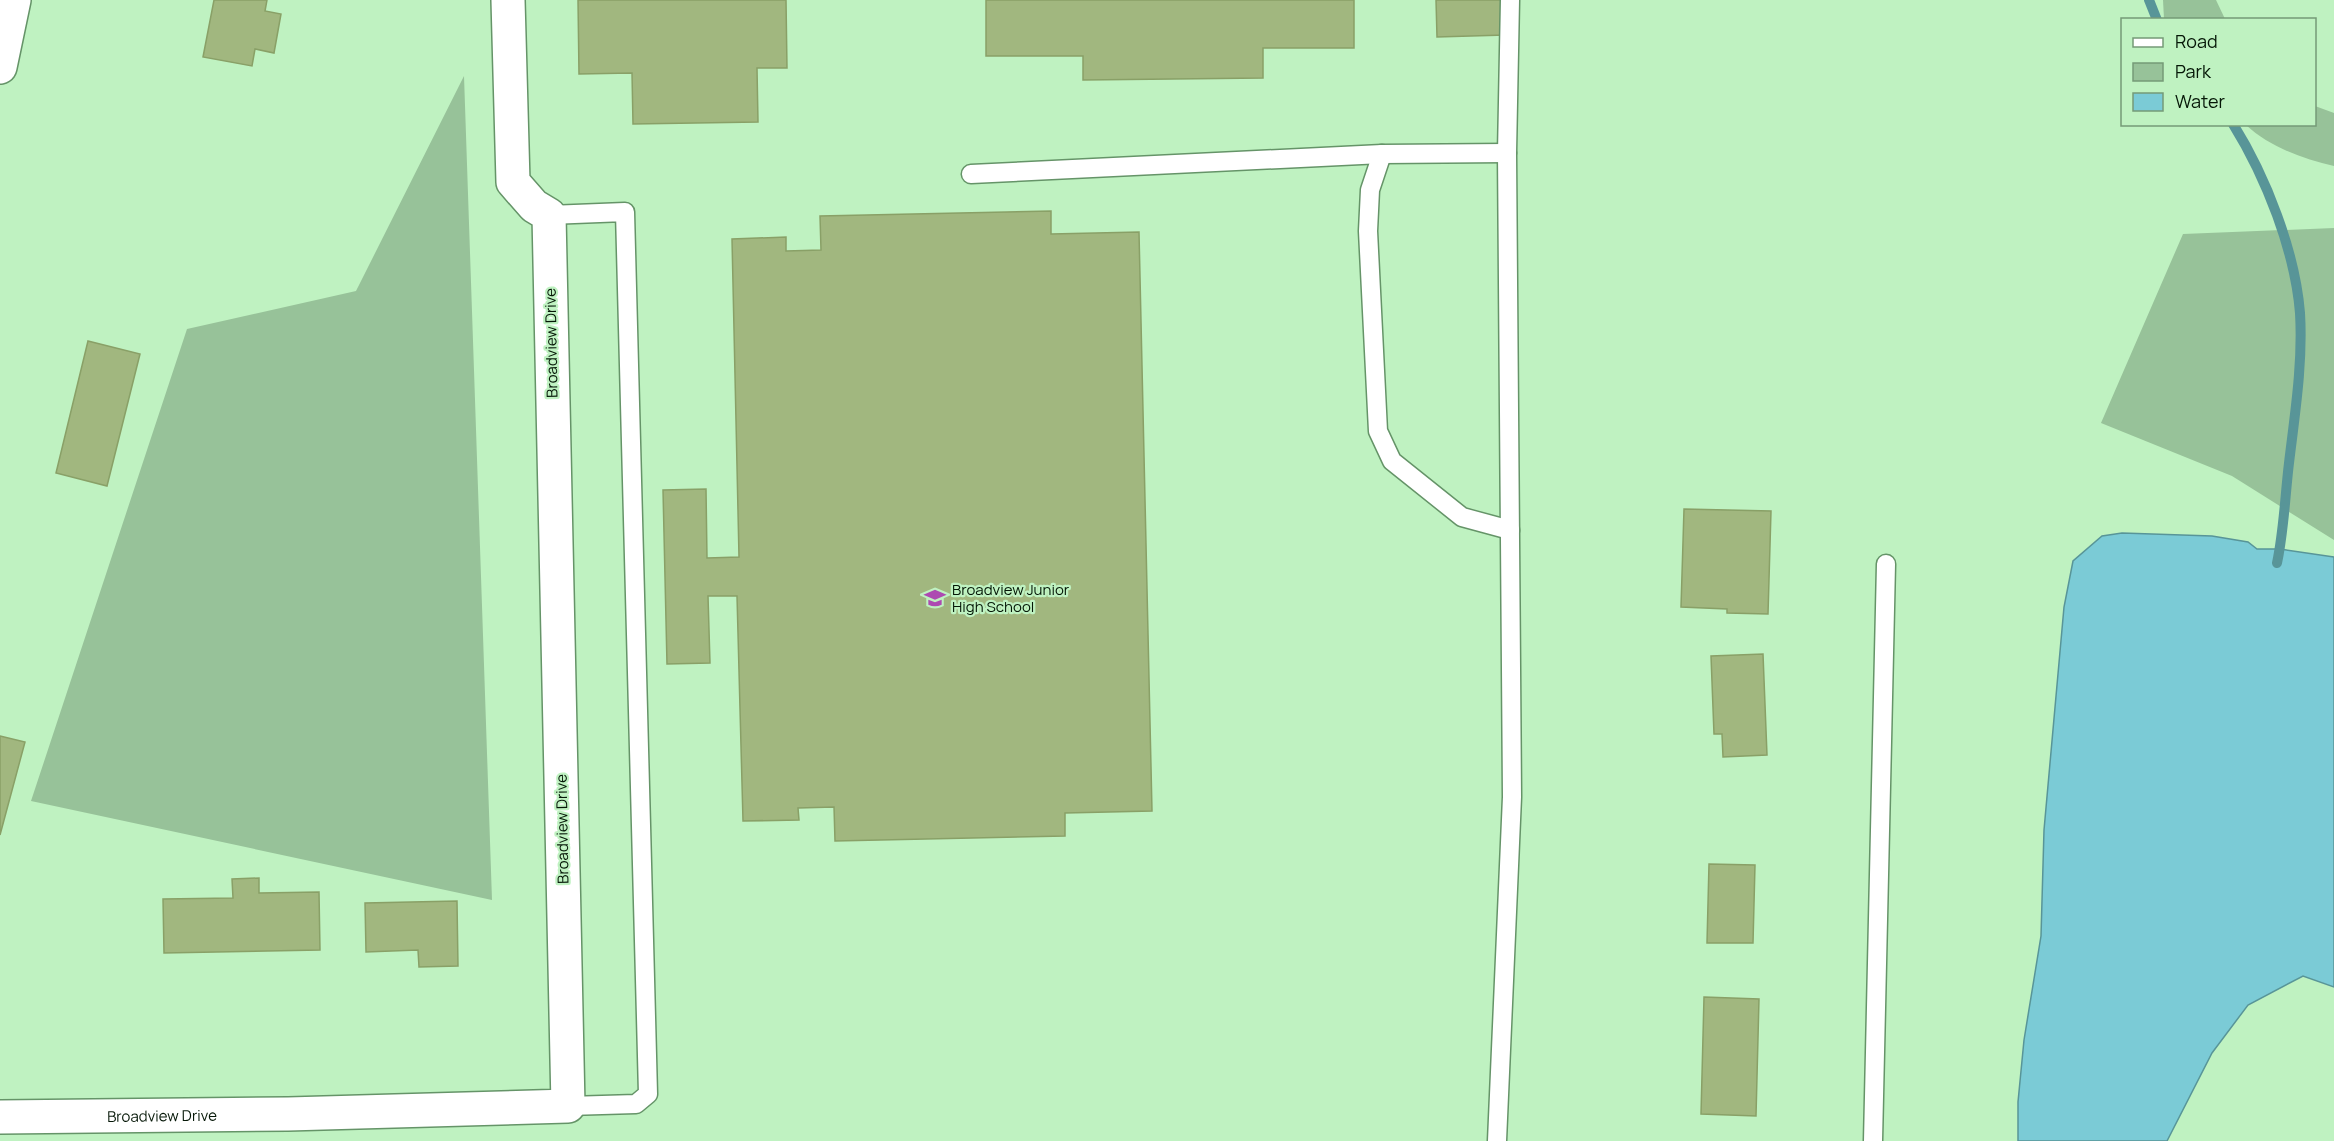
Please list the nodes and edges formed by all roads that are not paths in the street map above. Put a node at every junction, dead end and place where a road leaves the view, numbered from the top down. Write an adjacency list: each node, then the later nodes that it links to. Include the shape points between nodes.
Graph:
1 (14, 0): 4 (street)
2 (508, 0): 8 (street, via 513,182 534,206)
3 (1510, 0): 5 (lane)
4 (0, 67)
5 (1508, 153): 6 (lane); 9 (lane)
6 (1382, 154): 7 (lane); 9 (lane, via 1370,190 1368,231 1378,431 1392,461 1462,517)
7 (971, 174)
8 (549, 215): 11 (street, Broadview Drive); 11 (lane, via 625,212 648,1095 636,1104)
9 (1510, 530): 13 (lane, via 1512,797)
10 (1886, 564): 14 (lane)
11 (568, 1106): 12 (street, Broadview Drive)
12 (0, 1117)
13 (1497, 1141)
14 (1873, 1141)

